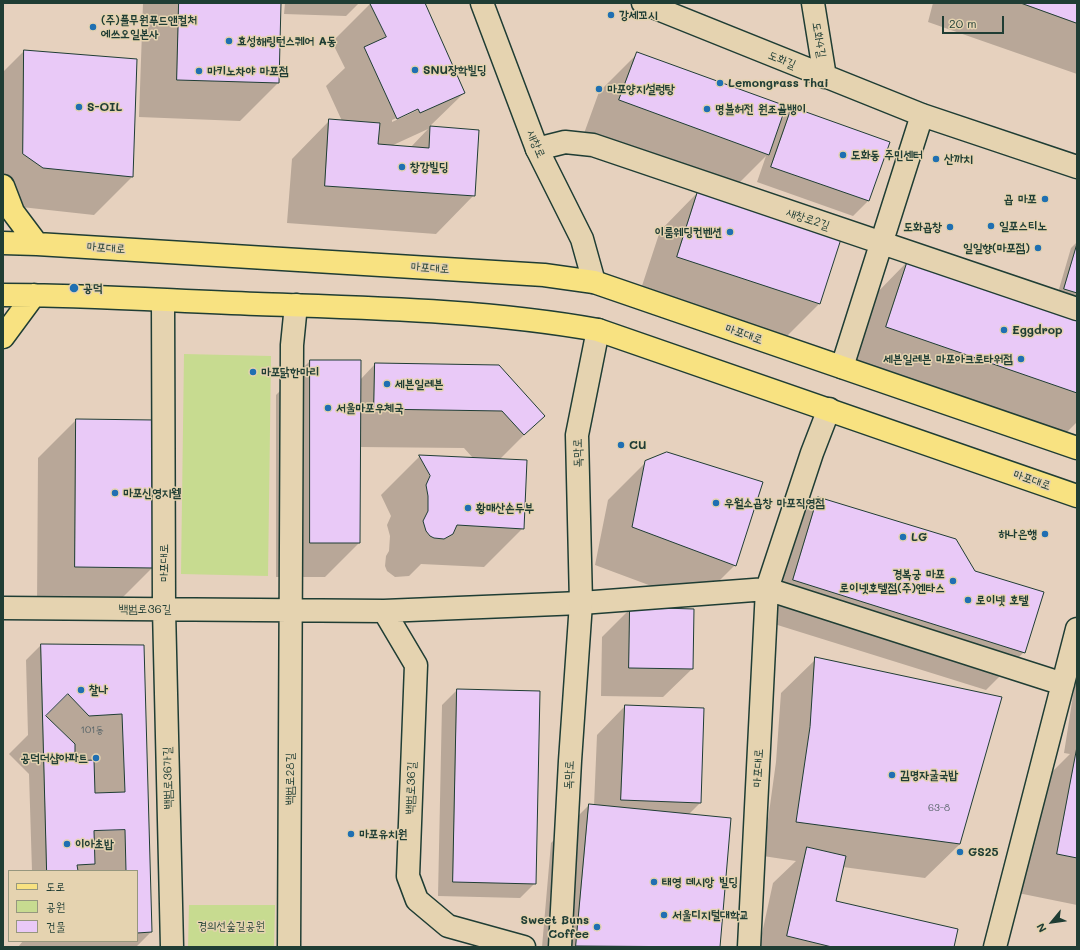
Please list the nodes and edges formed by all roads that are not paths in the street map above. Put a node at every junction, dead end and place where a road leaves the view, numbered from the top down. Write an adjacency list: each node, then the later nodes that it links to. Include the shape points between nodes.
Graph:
1 (482, 3): 6 (street, 새창로)
2 (643, 3): 4 (street, 도화길)
3 (813, 3): 4 (street, 도화4길)
4 (825, 77): 5 (street, 도화길)
5 (922, 115): 7 (street, 도화길); 12 (street)
6 (537, 149): 12 (street, 새창로2길, via 565,142 593,146); 14 (street, 새창로, via 582,239)
7 (1077, 167)
8 (3, 186): 11 (main road, via 13,212)
9 (3, 231): 11 (main road)
10 (3, 243): 11 (main road, 마포대로)
11 (37, 244): 14 (main road, 마포대로, via 544,275)
12 (882, 244): 19 (street, 새창로2길); 22 (street)
13 (3, 281): 16 (main road)
14 (594, 282): 22 (main road, 마포대로)
15 (3, 295): 16 (main road, 마포대로)
16 (34, 295): 17 (main road, 마포대로); 21 (main road)
17 (163, 301): 18 (main road, 마포대로); 29 (street, 마포대로)
18 (296, 306): 20 (main road, 마포대로, via 482,315 548,321); 30 (street, via 292,345)
19 (1077, 309)
20 (598, 330): 23 (main road, 마포대로); 27 (street, 독막로, via 577,435)
21 (3, 336)
22 (842, 367): 24 (main road, 마포대로)
23 (829, 409): 25 (main road, 마포대로); 26 (street, 마포대로)
24 (1077, 448)
25 (1077, 496)
26 (767, 589): 27 (street); 33 (street); 38 (street, 마포대로)
27 (581, 603): 31 (street, 백범로36길); 37 (street, 독막로)
28 (3, 608): 29 (street, 백범로36길)
29 (164, 609): 30 (street, 백범로36길); 34 (street, 백범로36가길)
30 (290, 610): 31 (street, 백범로36길); 35 (street, 백범로28길)
31 (384, 611): 36 (street, 백범로36길, via 416,665 408,876 416,900 448,926)
32 (1077, 629): 33 (street)
33 (1063, 684): 39 (street)
34 (172, 947)
35 (289, 947)
36 (524, 947)
37 (560, 947)
38 (749, 947)
39 (995, 947)

